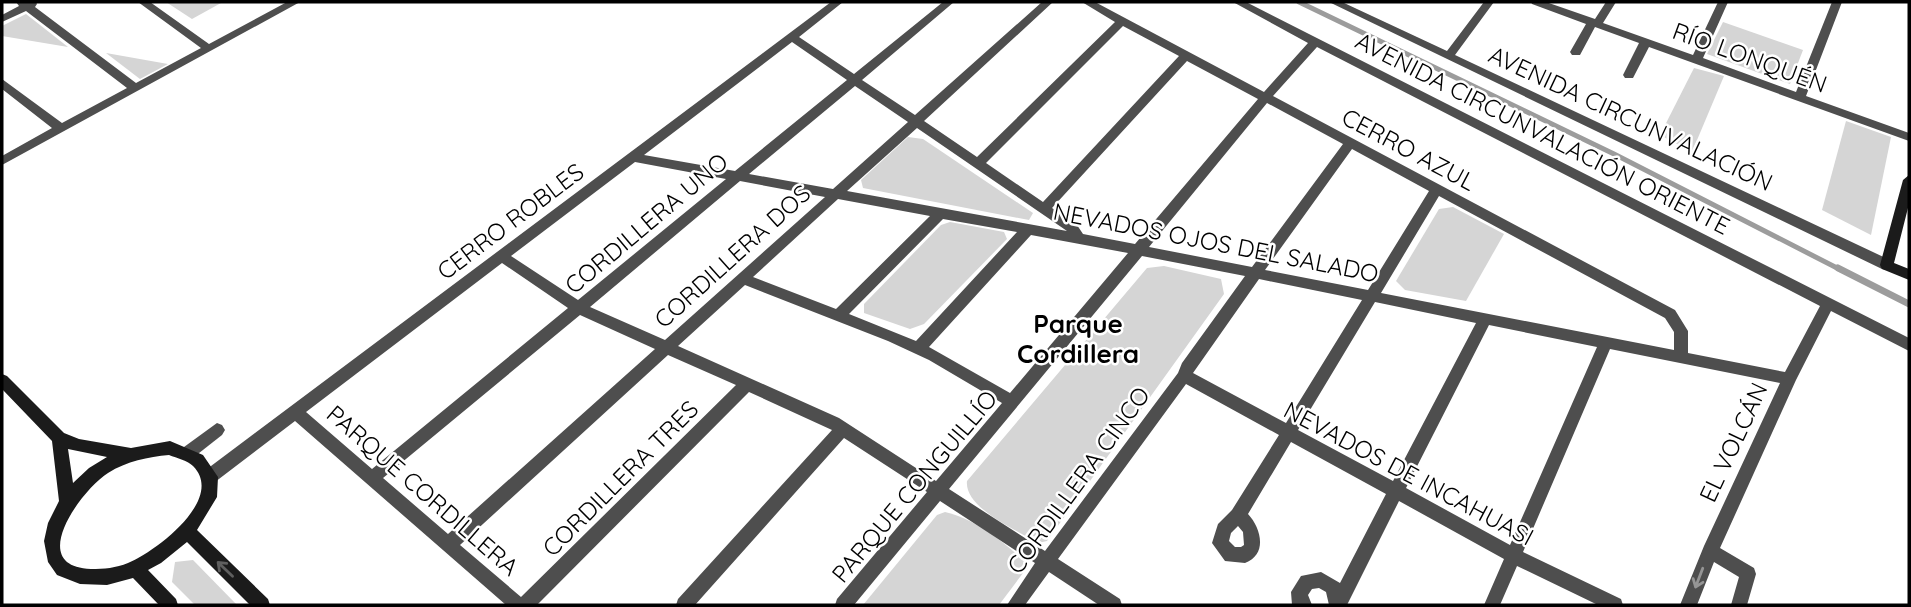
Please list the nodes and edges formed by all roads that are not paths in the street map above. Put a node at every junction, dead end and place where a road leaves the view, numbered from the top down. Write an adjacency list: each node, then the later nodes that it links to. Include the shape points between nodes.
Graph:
1 (143, 2): 21 (street)
2 (295, 2): 21 (street)
3 (838, 2): 18 (street, CERRO ROBLES)
4 (949, 2): 27 (street, CORDILLERA UNO)
5 (1048, 2): 32 (street, CORDILLERA DOS)
6 (1087, 2): 16 (street, CERRO AZUL)
7 (1238, 2): 19 (street, AVENIDA CIRCUNVALACIÓN ORIENTE)
8 (1334, 2): 24 (street, AVENIDA CIRCUNVALACIÓN)
9 (1489, 2): 24 (street)
10 (1536, 2): 17 (street, RÍO LONQUÉN)
11 (1611, 2): 17 (street)
12 (1723, 2): 25 (street)
13 (1837, 2): 31 (street)
14 (29, 3): 15 (street); 29 (street)
15 (2, 19)
16 (1122, 21): 23 (street, CERRO AZUL); 38 (street)
17 (1595, 23): 20 (street, RÍO LONQUÉN); 22 (street)
18 (792, 37): 27 (street); 36 (street, CERRO ROBLES)
19 (1316, 41): 30 (street, PARQUE CONGUILLÍO); 54 (street, AVENIDA CIRCUNVALACIÓN ORIENTE)
20 (1646, 41): 25 (street, RÍO LONQUÉN); 26 (street)
21 (209, 48): 29 (street)
22 (1576, 51)
23 (1186, 55): 30 (street, CERRO AZUL); 43 (street)
24 (1448, 56): 49 (street, AVENIDA CIRCUNVALACIÓN)
25 (1696, 60): 31 (street, RÍO LONQUÉN)
26 (1629, 75)
27 (855, 79): 32 (street); 39 (street, CORDILLERA UNO)
28 (2, 83): 33 (street)
29 (135, 88): 33 (street)
30 (1265, 97): 35 (street, CERRO AZUL); 47 (street, PARQUE CONGUILLÍO)
31 (1800, 97): 34 (street, RÍO LONQUÉN)
32 (916, 121): 38 (street); 42 (street, CORDILLERA DOS)
33 (61, 129): 37 (street)
34 (1909, 137)
35 (1350, 143): 41 (street, CERRO AZUL); 50 (street, CORDILLERA CINCO)
36 (633, 157): 39 (street, NEVADOS OJOS DEL SALADO); 48 (street, CERRO ROBLES)
37 (2, 161)
38 (978, 164): 43 (street)
39 (738, 176): 42 (street, NEVADOS OJOS DEL SALADO); 55 (street, CORDILLERA UNO)
40 (1909, 180): 49 (street)
41 (1437, 190): 53 (street); 62 (street, CERRO AZUL, via 1670,314 1681,331)
42 (835, 194): 44 (street, NEVADOS OJOS DEL SALADO); 52 (street, CORDILLERA DOS)
43 (1044, 209): 46 (street, via 1073,228)
44 (941, 214): 45 (street, NEVADOS OJOS DEL SALADO); 56 (street)
45 (1028, 229): 46 (street, NEVADOS OJOS DEL SALADO); 61 (street)
46 (1079, 239): 47 (street, NEVADOS OJOS DEL SALADO)
47 (1139, 250): 50 (street, NEVADOS OJOS DEL SALADO); 67 (street, PARQUE CONGUILLÍO)
48 (501, 256): 55 (street); 68 (street, CERRO ROBLES)
49 (1888, 265): 51 (street, AVENIDA CIRCUNVALACIÓN)
50 (1255, 274): 53 (street, NEVADOS OJOS DEL SALADO); 63 (street, CORDILLERA CINCO)
51 (1909, 275)
52 (742, 278): 56 (street); 60 (street, CORDILLERA DOS)
53 (1371, 296): 57 (street, NEVADOS OJOS DEL SALADO); 71 (street)
54 (1828, 303): 59 (street); 64 (street, EL VOLCÁN)
55 (579, 308): 60 (street); 76 (street, CORDILLERA UNO)
56 (839, 315): 61 (street)
57 (1486, 318): 58 (street, NEVADOS OJOS DEL SALADO); 78 (street)
58 (1606, 342): 62 (street, NEVADOS OJOS DEL SALADO); 84 (street)
59 (1909, 345)
60 (666, 346): 66 (street); 82 (street, CORDILLERA DOS)
61 (918, 349): 67 (street)
62 (1681, 356): 64 (street, NEVADOS OJOS DEL SALADO)
63 (1185, 376): 71 (street, NEVADOS DE INCAHUASI); 85 (street, CORDILLERA CINCO)
64 (1788, 379): 83 (street, EL VOLCÁN)
65 (2, 380): 72 (street)
66 (747, 384): 69 (street); 90 (street, CORDILLERA TRES)
67 (1013, 402): 77 (street, PARQUE CONGUILLÍO)
68 (295, 412): 75 (street, CERRO ROBLES); 76 (street, PARQUE CORDILLERA)
69 (843, 429): 77 (street); 91 (street)
70 (218, 430): 73 (street)
71 (1287, 433): 78 (street, NEVADOS DE INCAHUASI); 80 (street)
72 (59, 438): 74 (street, via 108,453); 79 (street)
73 (189, 452): 74 (street, via 170,447); 75 (street, via 202,462)
74 (132, 454): 79 (street, via 96,472)
75 (209, 477): 81 (street, via 208,496)
76 (372, 478): 82 (street, PARQUE CORDILLERA)
77 (939, 492): 85 (street); 92 (street, PARQUE CONGUILLÍO)
78 (1396, 492): 84 (street, NEVADOS DE INCAHUASI); 96 (street)
79 (67, 500): 86 (street, via 51,535 52,554 64,569 83,577 108,577)
80 (1238, 515)
81 (188, 532): 86 (street, via 162,555); 88 (street, one-way to 81)
82 (447, 545): 89 (street, PARQUE CORDILLERA)
83 (1710, 551): 99 (street, EL VOLCÁN, one-way to 99); 100 (street, via 1748,574)
84 (1513, 555): 97 (street); 98 (street, NEVADOS DE INCAHUASI)
85 (1046, 561): 93 (street, CORDILLERA CINCO); 94 (street)
86 (136, 569): 87 (street)
87 (170, 605)
88 (262, 605)
89 (518, 605)
90 (525, 605)
91 (684, 605)
92 (844, 605)
93 (1015, 605)
94 (1114, 605)
95 (1304, 605): 96 (street, via 1299,601 1300,592 1307,582 1321,580 1333,587)
96 (1338, 605)
97 (1492, 605)
98 (1615, 605)
99 (1689, 605)
100 (1739, 605)

